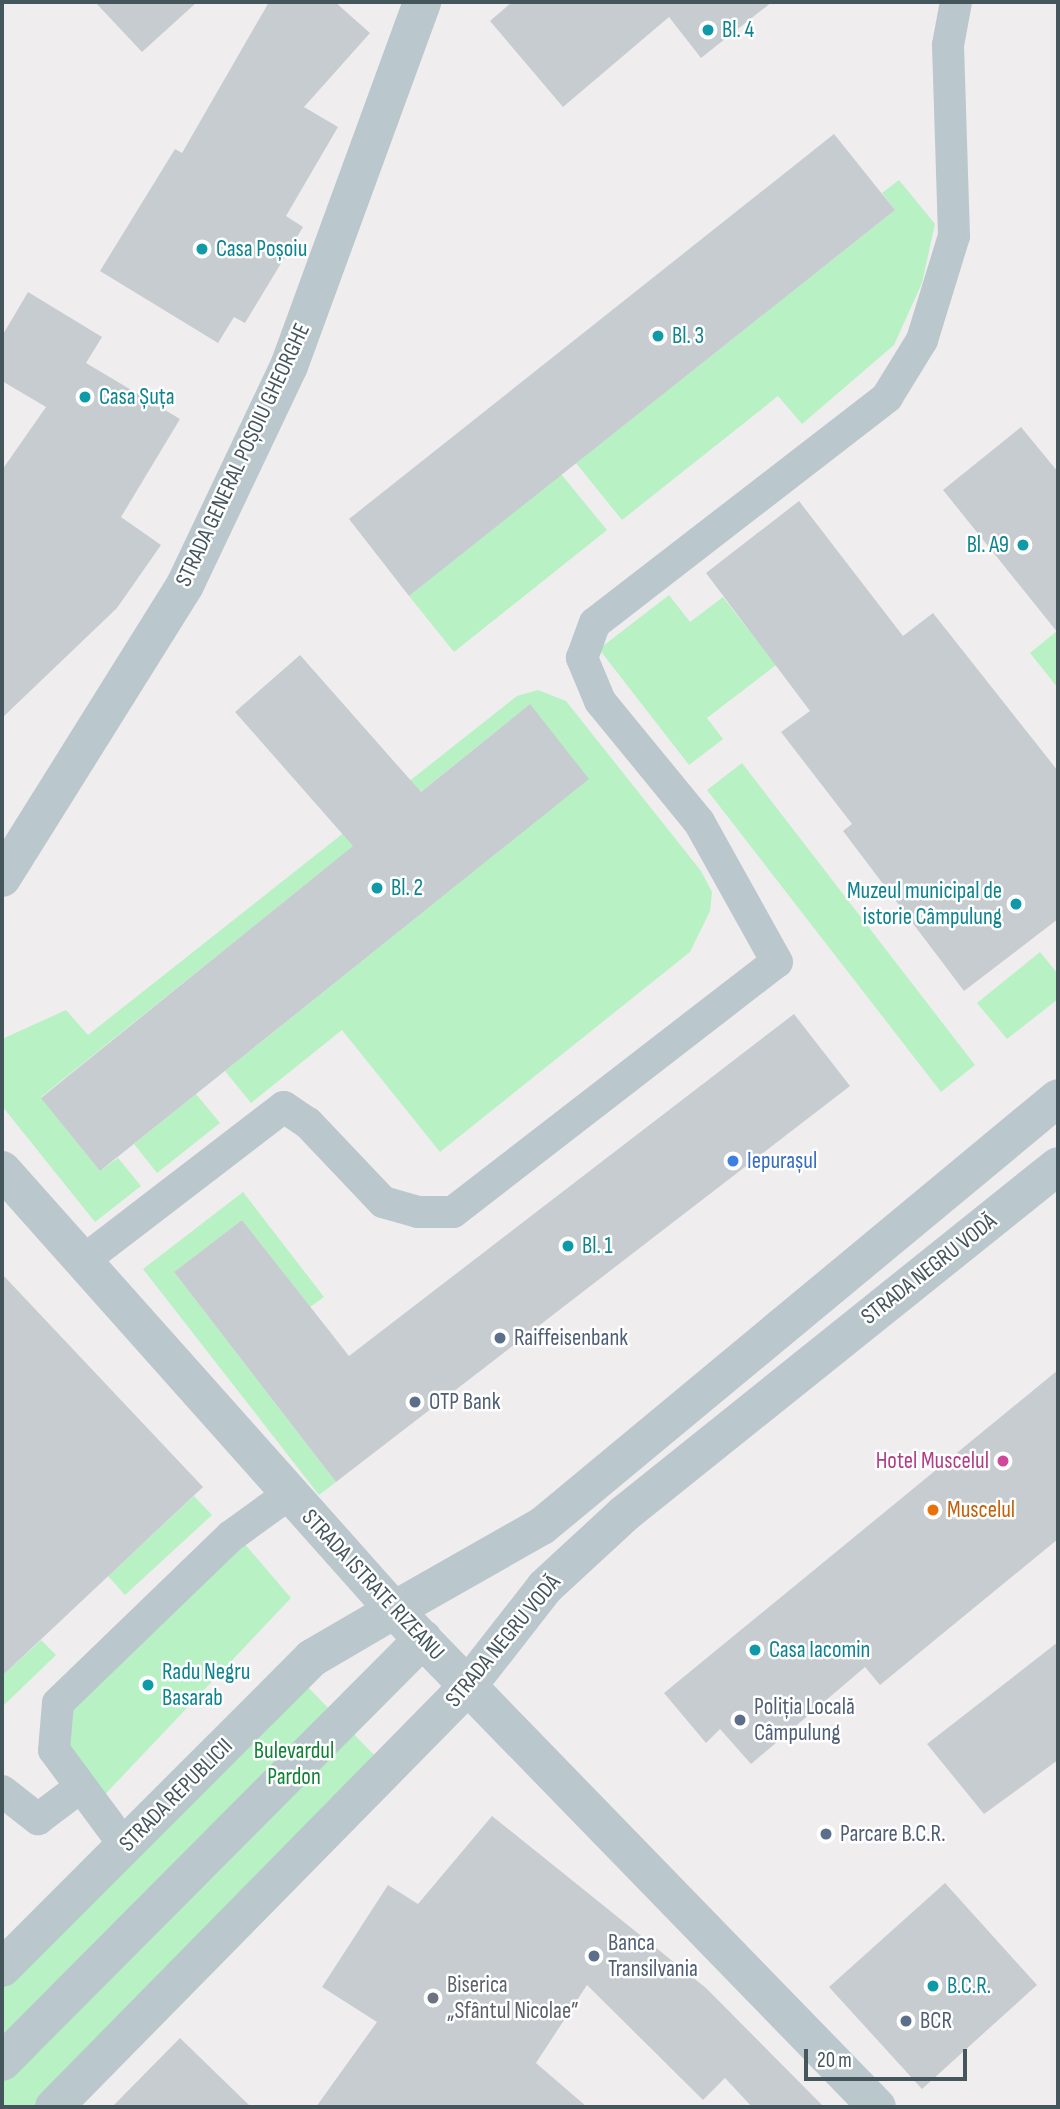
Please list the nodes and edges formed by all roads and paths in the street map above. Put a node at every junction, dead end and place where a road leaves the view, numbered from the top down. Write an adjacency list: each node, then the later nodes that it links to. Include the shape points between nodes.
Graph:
1 (422, 2): 3 (street, STRADA GENERAL POȘOIU GHEORGHE, via 289,366 185,585)
2 (956, 2): 7 (lane, via 948,45 954,236 922,340 887,397 595,623 582,658 600,701 706,832 777,962 453,1212 418,1212 383,1202 308,1123 284,1107)
3 (2, 878)
4 (1058, 1098): 9 (street, via 542,1526)
5 (1058, 1166): 11 (street, STRADA NEGRU VODĂ, via 624,1514 545,1587)
6 (2, 1170): 7 (street, STRADA ISTRATE RIZEANU)
7 (83, 1261): 8 (street, STRADA ISTRATE RIZEANU)
8 (289, 1494): 9 (street, STRADA ISTRATE RIZEANU); 12 (lane, via 231,1536 68,1688 58,1703 54,1750)
9 (394, 1610): 10 (street, STRADA ISTRATE RIZEANU); 14 (street, STRADA REPUBLICII, via 312,1658)
10 (423, 1639): 11 (street, STRADA ISTRATE RIZEANU); 16 (street)
11 (467, 1687): 17 (street, STRADA NEGRU VODĂ); 18 (street, STRADA ISTRATE RIZEANU)
12 (78, 1789): 13 (lane, via 38,1819); 14 (lane)
13 (2, 1791)
14 (125, 1846): 15 (street, STRADA REPUBLICII)
15 (2, 1968)
16 (2, 2062)
17 (54, 2107)
18 (877, 2107)

